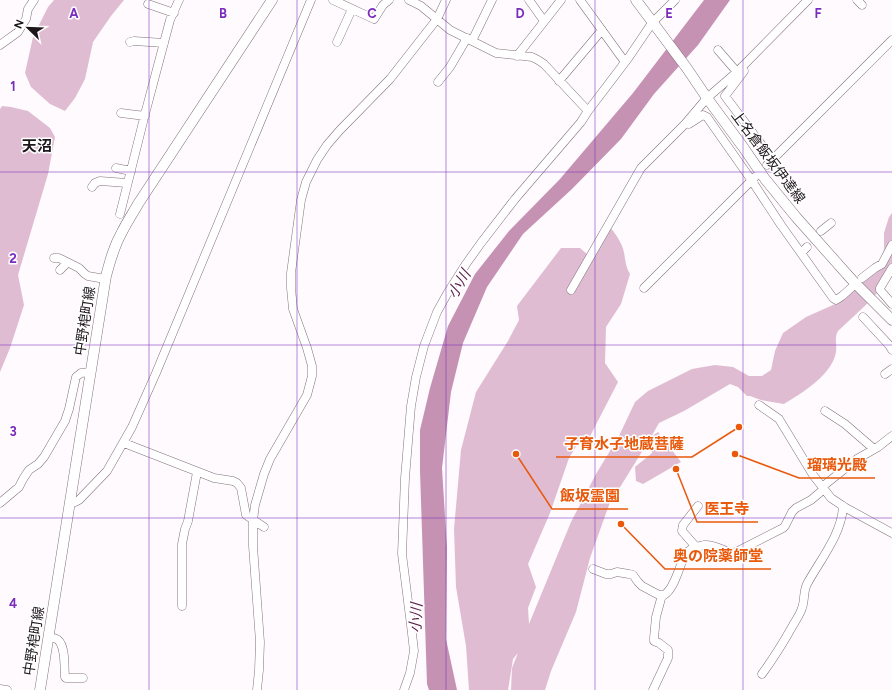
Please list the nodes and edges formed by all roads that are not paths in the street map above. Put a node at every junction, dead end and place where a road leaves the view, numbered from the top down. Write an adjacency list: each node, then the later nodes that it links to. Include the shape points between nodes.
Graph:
1 (34, 0): 28 (street, via 18,32)
2 (179, 0): 18 (street)
3 (272, 0): 47 (main road, 中野梍町線)
4 (311, 0): 71 (street, via 156,373)
5 (333, 0): 17 (street)
6 (389, 0): 17 (street, via 374,19)
7 (410, 0): 19 (street)
8 (446, 0): 19 (street)
9 (492, 0): 23 (street)
10 (529, 0): 20 (street)
11 (560, 0): 20 (street)
12 (636, 0): 21 (main road, 上名倉飯坂伊達線)
13 (674, 0): 21 (street)
14 (808, 0): 32 (street)
15 (583, 1): 22 (street)
16 (148, 4): 18 (street)
17 (352, 9): 26 (street)
18 (174, 13): 27 (street)
19 (437, 19): 23 (street, via 450,30); 79 (street, via 390,79 327,145 306,182 298,216 291,288 294,309 312,366 312,376 307,395 279,442 264,474)
20 (544, 21): 30 (street)
21 (655, 25): 31 (street); 36 (main road, 上名倉飯坂伊達線)
22 (602, 30): 31 (street); 34 (street)
23 (470, 40): 30 (street, via 496,53); 35 (street)
24 (892, 40): 32 (street, via 770,163 725,96 744,70)
25 (130, 42): 27 (street)
26 (337, 42)
27 (164, 44): 39 (street)
28 (0, 45)
29 (718, 50): 33 (street)
30 (517, 56): 34 (street, via 538,60)
31 (625, 62): 37 (street)
32 (744, 66): 33 (street)
33 (737, 72): 36 (street)
34 (559, 80): 37 (street)
35 (438, 82)
36 (707, 98): 40 (street); 65 (main road, 上名倉飯坂伊達線, via 796,217 852,281)
37 (588, 110): 93 (street, via 466,264 429,330 411,406 406,471 402,554 414,651)
38 (121, 113): 39 (street)
39 (145, 116): 42 (street)
40 (685, 124): 43 (street, via 703,115 707,117); 62 (street, via 638,172)
41 (116, 168): 42 (street)
42 (130, 171): 44 (street)
43 (754, 179): 53 (street); 60 (street)
44 (128, 183): 45 (street, via 100,181); 46 (street)
45 (92, 187)
46 (122, 204): 47 (street); 48 (street)
47 (135, 209): 59 (main road, 中野梍町線, via 115,247)
48 (120, 214)
49 (831, 223): 50 (street)
50 (821, 231)
51 (892, 245): 58 (street, via 882,264)
52 (806, 247): 53 (street)
53 (801, 254): 61 (street, via 833,298 836,300)
54 (54, 258): 55 (street)
55 (66, 262): 57 (street); 59 (street, via 88,276)
56 (892, 268): 63 (street, via 880,288)
57 (60, 270)
58 (862, 278)
59 (105, 280): 67 (main road, 中野梍町線)
60 (644, 288)
61 (851, 288)
62 (571, 290)
63 (892, 304)
64 (863, 317): 66 (street)
65 (892, 320)
66 (891, 346)
67 (91, 372): 75 (main road, 中野梍町線); 76 (street, via 81,373 76,377 65,421 44,457 29,470 19,487)
68 (758, 405): 74 (street, via 779,419)
69 (825, 411): 72 (street)
70 (892, 436): 72 (street)
71 (124, 443): 73 (street); 75 (street, via 107,471 79,500)
72 (874, 449): 74 (street, via 857,459)
73 (197, 472): 79 (street, via 233,481 239,485 246,515); 85 (street, via 182,544)
74 (823, 488): 78 (street, via 831,498); 82 (street, via 811,500 796,508 783,528 734,552 712,545)
75 (70, 502): 86 (main road, 中野梍町線)
76 (0, 503)
77 (698, 506): 82 (street, via 681,529)
78 (843, 506): 81 (street); 87 (street, via 842,519 805,588 801,611)
79 (253, 520): 80 (street); 92 (street, via 260,642)
80 (264, 528)
81 (892, 534)
82 (696, 547): 84 (street, via 686,553 670,590)
83 (593, 569): 84 (street, via 606,574 617,572 633,575 642,586)
84 (662, 595): 94 (street, via 656,617 654,641 668,650 668,658)
85 (182, 606)
86 (49, 637): 88 (street, via 57,639 61,644 65,677); 91 (main road, 中野梍町線)
87 (762, 674)
88 (83, 678)
89 (0, 689): 90 (street)
90 (7, 690)
91 (40, 690)
92 (257, 690)
93 (404, 690)
94 (652, 690)

